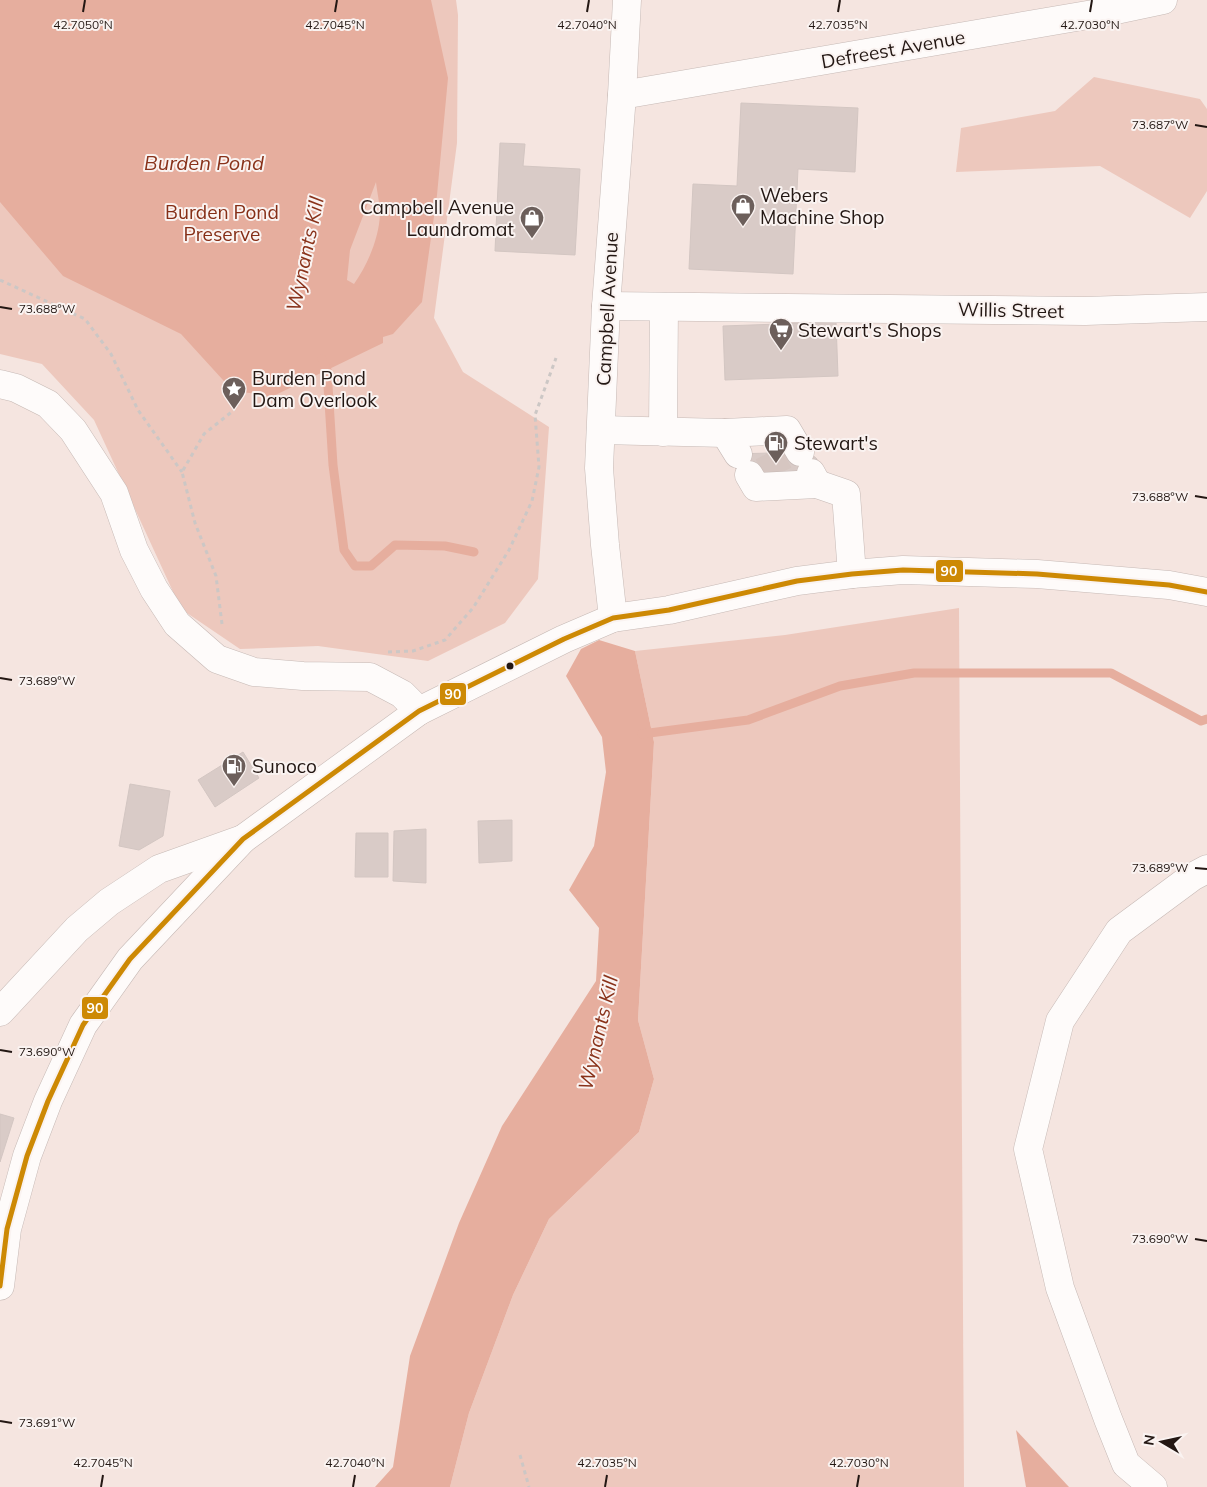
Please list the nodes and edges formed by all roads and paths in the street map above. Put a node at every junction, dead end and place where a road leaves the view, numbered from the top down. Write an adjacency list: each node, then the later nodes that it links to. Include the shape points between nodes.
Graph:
1 (627, 0): 3 (street, Campbell Avenue)
2 (1163, 0): 3 (street, Defreest Avenue)
3 (622, 96): 5 (street, Campbell Avenue)
4 (0, 280): 16 (path, via 85,319 111,354 138,410)
5 (606, 306): 6 (street, Willis Street); 11 (street, Campbell Avenue)
6 (664, 307): 7 (street, Willis Street, via 1085,311); 12 (street)
7 (1207, 307)
8 (556, 358): 21 (path, via 535,415 539,467 532,501 509,550 473,608 445,640 413,651)
9 (0, 384): 22 (street, via 48,404 72,430 114,493 134,550 154,590 177,624 216,659 254,672 370,677 402,694)
10 (234, 410): 16 (path, via 204,434)
11 (601, 430): 12 (street); 19 (street, Campbell Avenue, via 599,468)
12 (663, 432): 13 (street)
13 (737, 454): 14 (street); 14 (street, via 756,487)
14 (772, 461): 15 (street); 15 (street, via 788,430)
15 (810, 470): 17 (street, via 846,494)
16 (182, 472): 20 (path, via 195,523 216,576)
17 (852, 574): 18 (street, via 903,570 1036,574 1169,584); 19 (street, via 797,581 669,610)
18 (1207, 592)
19 (613, 618): 22 (street)
20 (223, 629)
21 (385, 652)
22 (419, 710): 23 (street)
23 (243, 839): 25 (street, via 159,869 110,902 76,929); 26 (street, via 130,959 83,1025 27,1156 7,1229)
24 (1207, 869): 29 (street, via 1119,930 1060,1021 1028,1149 1060,1288 1108,1419 1126,1464)
25 (0, 1012)
26 (0, 1286)
27 (520, 1455): 28 (path)
28 (529, 1487)
29 (1153, 1487)

